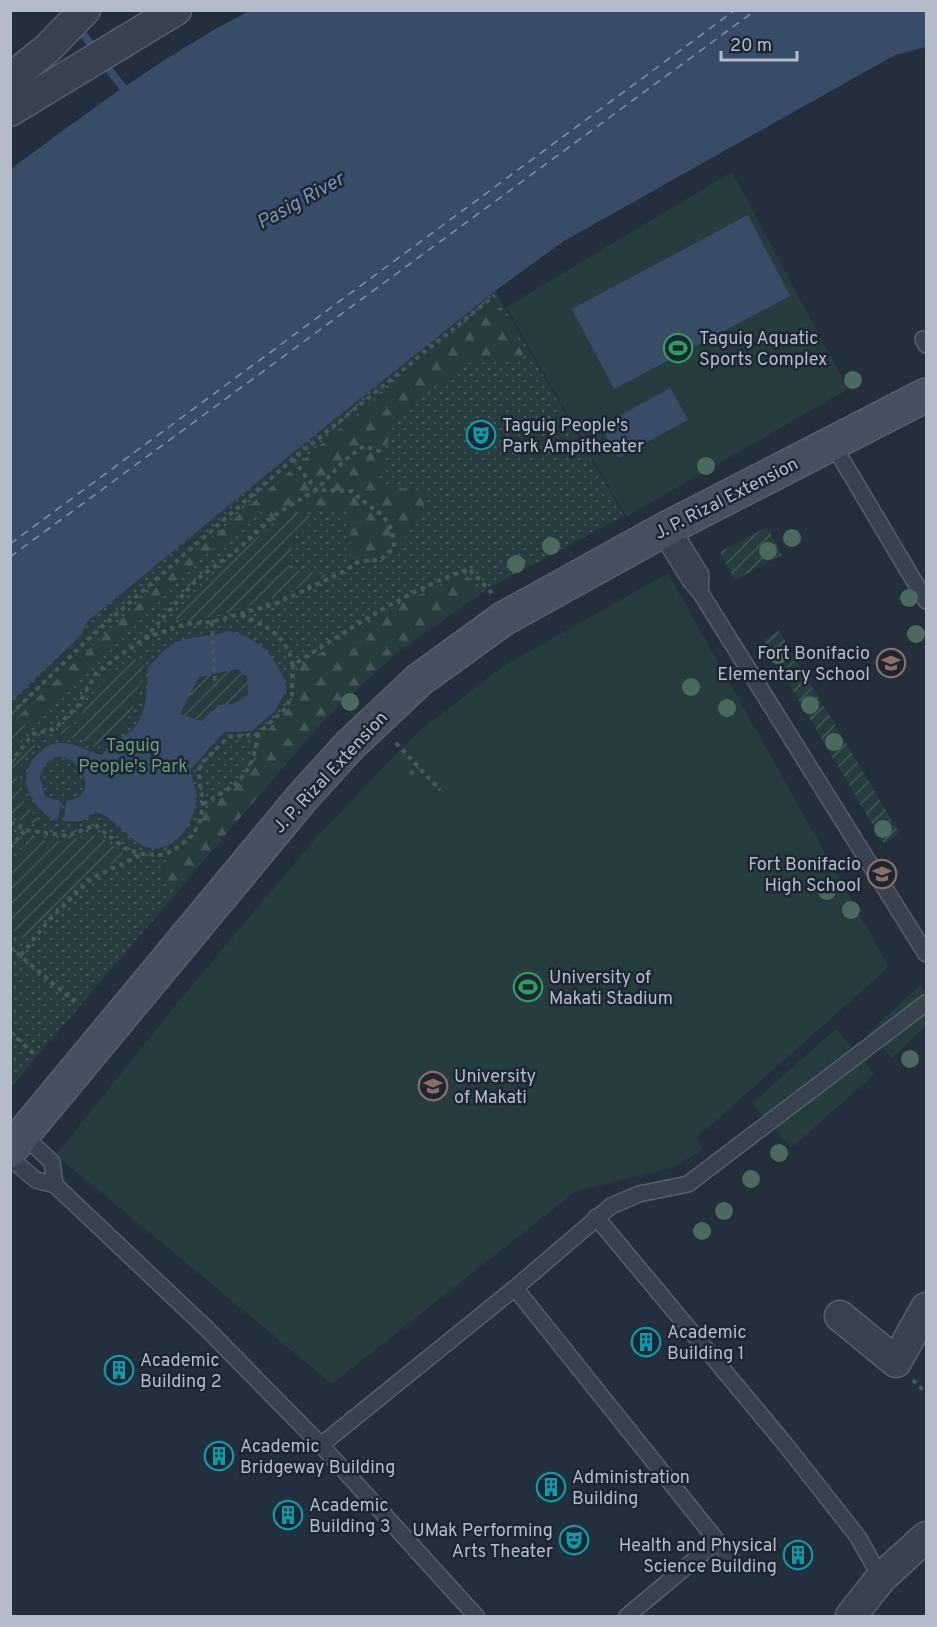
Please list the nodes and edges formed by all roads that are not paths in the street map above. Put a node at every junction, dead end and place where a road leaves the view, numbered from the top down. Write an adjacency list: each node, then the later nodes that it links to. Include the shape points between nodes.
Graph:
1 (85, 10): 3 (street)
2 (176, 10): 4 (street)
3 (10, 79)
4 (10, 111)
5 (927, 395): 6 (main road, J. P. Rizal Extension)
6 (832, 443): 7 (main road, J. P. Rizal Extension); 8 (lane)
7 (665, 529): 9 (lane, via 691,582); 11 (main road, J. P. Rizal Extension, via 503,619 419,680 349,746 301,799)
8 (927, 601)
9 (927, 954)
10 (927, 1003): 13 (lane, via 688,1184 639,1194)
11 (15, 1148): 12 (lane, via 36,1180); 12 (lane, via 52,1162)
12 (55, 1185): 17 (lane)
13 (596, 1217): 14 (lane); 21 (lane, via 785,1444 858,1537)
14 (515, 1288): 17 (lane); 19 (lane)
15 (927, 1308): 16 (street, via 896,1362)
16 (840, 1316)
17 (321, 1444): 22 (lane)
18 (927, 1537): 21 (street)
19 (716, 1542): 20 (lane); 23 (lane)
20 (734, 1562)
21 (881, 1578): 24 (street)
22 (476, 1617)
23 (627, 1617)
24 (851, 1617)

